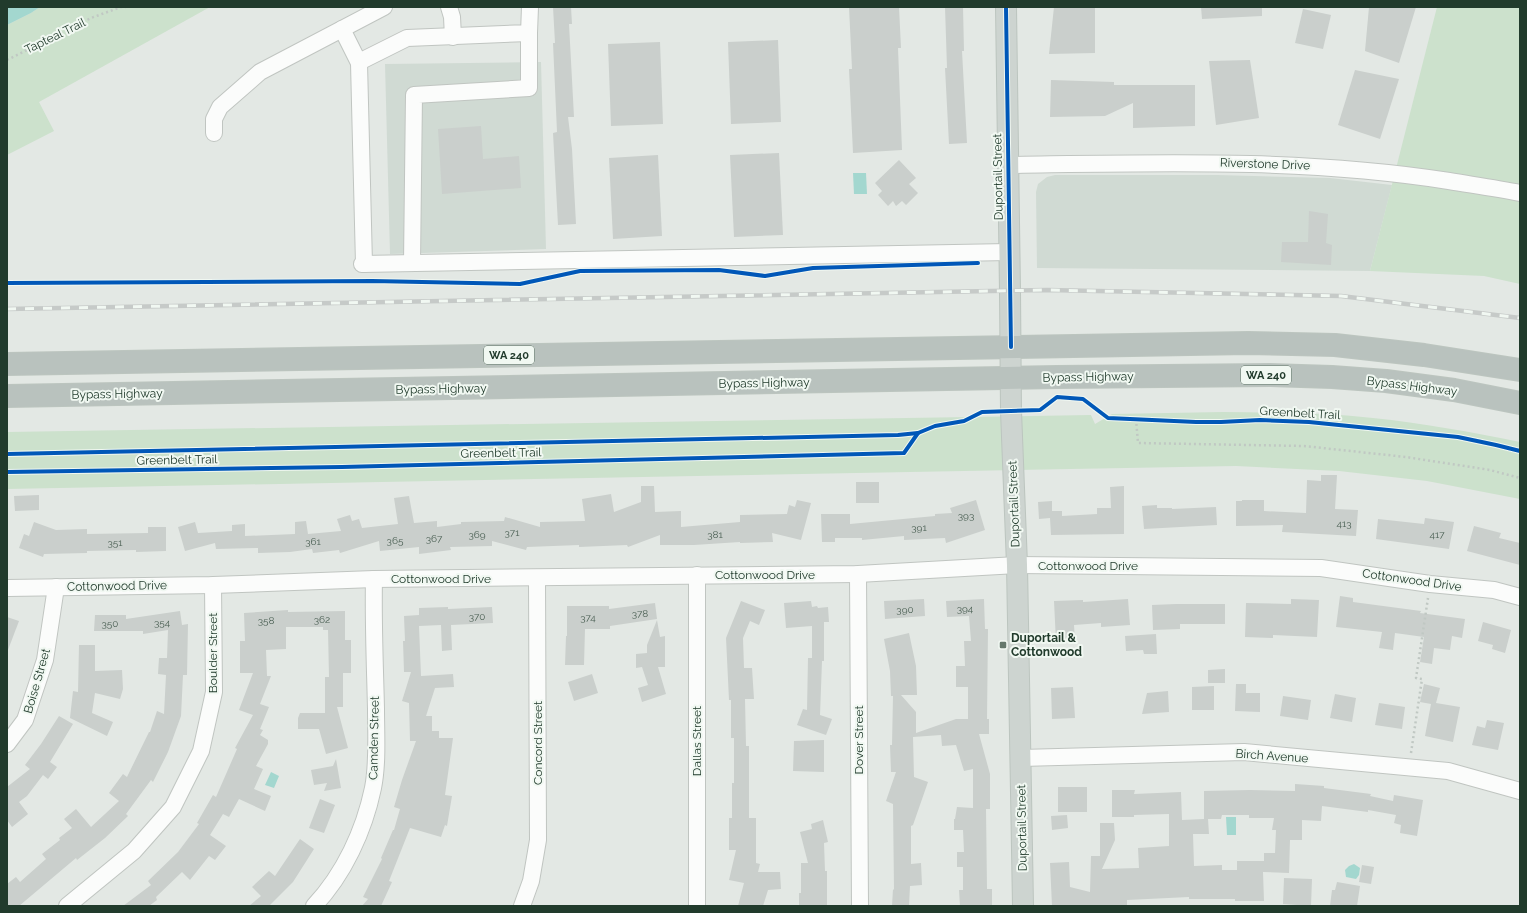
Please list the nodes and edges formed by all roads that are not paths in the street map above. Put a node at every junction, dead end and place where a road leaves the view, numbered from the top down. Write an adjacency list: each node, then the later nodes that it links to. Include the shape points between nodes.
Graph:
1 (384, 7): 5 (street)
2 (448, 7): 7 (street, via 452,17)
3 (530, 7): 6 (street)
4 (1006, 7): 10 (main road, Duportail Street)
5 (342, 29): 8 (street); 9 (street, via 260,72 217,111)
6 (529, 33): 7 (street); 13 (street, via 529,88 414,95)
7 (453, 37): 8 (street, via 407,38)
8 (359, 62): 13 (street, via 363,264)
9 (214, 133)
10 (1008, 165): 11 (street, Riverstone Drive, via 1219,162 1281,164 1402,174 1498,188); 12 (main road, Duportail Street)
11 (1520, 194)
12 (1010, 252): 13 (street); 14 (main road, Duportail Street)
13 (412, 263)
14 (1011, 347): 15 (highway, WA 240); 16 (highway, WA 240, via 1335,345 1424,354); 17 (main road, Duportail Street)
15 (7, 364)
16 (1520, 370)
17 (1011, 378): 18 (highway, Bypass Highway / WA 240); 19 (highway, Bypass Highway / WA 240, via 1262,375 1332,377 1454,390); 20 (main road, Duportail Street)
18 (7, 396)
19 (1520, 403)
20 (1017, 565): 21 (street, Cottonwood Drive); 28 (street, Cottonwood Drive, via 1321,568 1430,584 1494,590); 30 (main road, Duportail Street)
21 (858, 574): 22 (street, Cottonwood Drive); 36 (street, Dover Street)
22 (697, 575): 23 (street, Cottonwood Drive); 35 (street, Dallas Street)
23 (537, 578): 24 (street, Cottonwood Drive); 34 (street, Concord Street, via 538,840 531,881)
24 (374, 579): 25 (street, Cottonwood Drive); 33 (street, Camden Street, via 376,757 373,787 364,822 347,860)
25 (213, 585): 26 (street, Cottonwood Drive); 32 (street, Boulder Street, via 214,692 201,751 173,807 134,851)
26 (56, 587): 27 (street, Cottonwood Drive); 29 (street, Boise Street, via 45,660 26,720)
27 (7, 588)
28 (1520, 597)
29 (7, 744)
30 (1021, 758): 31 (street, Birch Avenue, via 1244,752 1448,771); 37 (main road, Duportail Street)
31 (1520, 791)
32 (67, 906)
33 (314, 906)
34 (522, 906)
35 (697, 906)
36 (860, 906)
37 (1023, 906)

